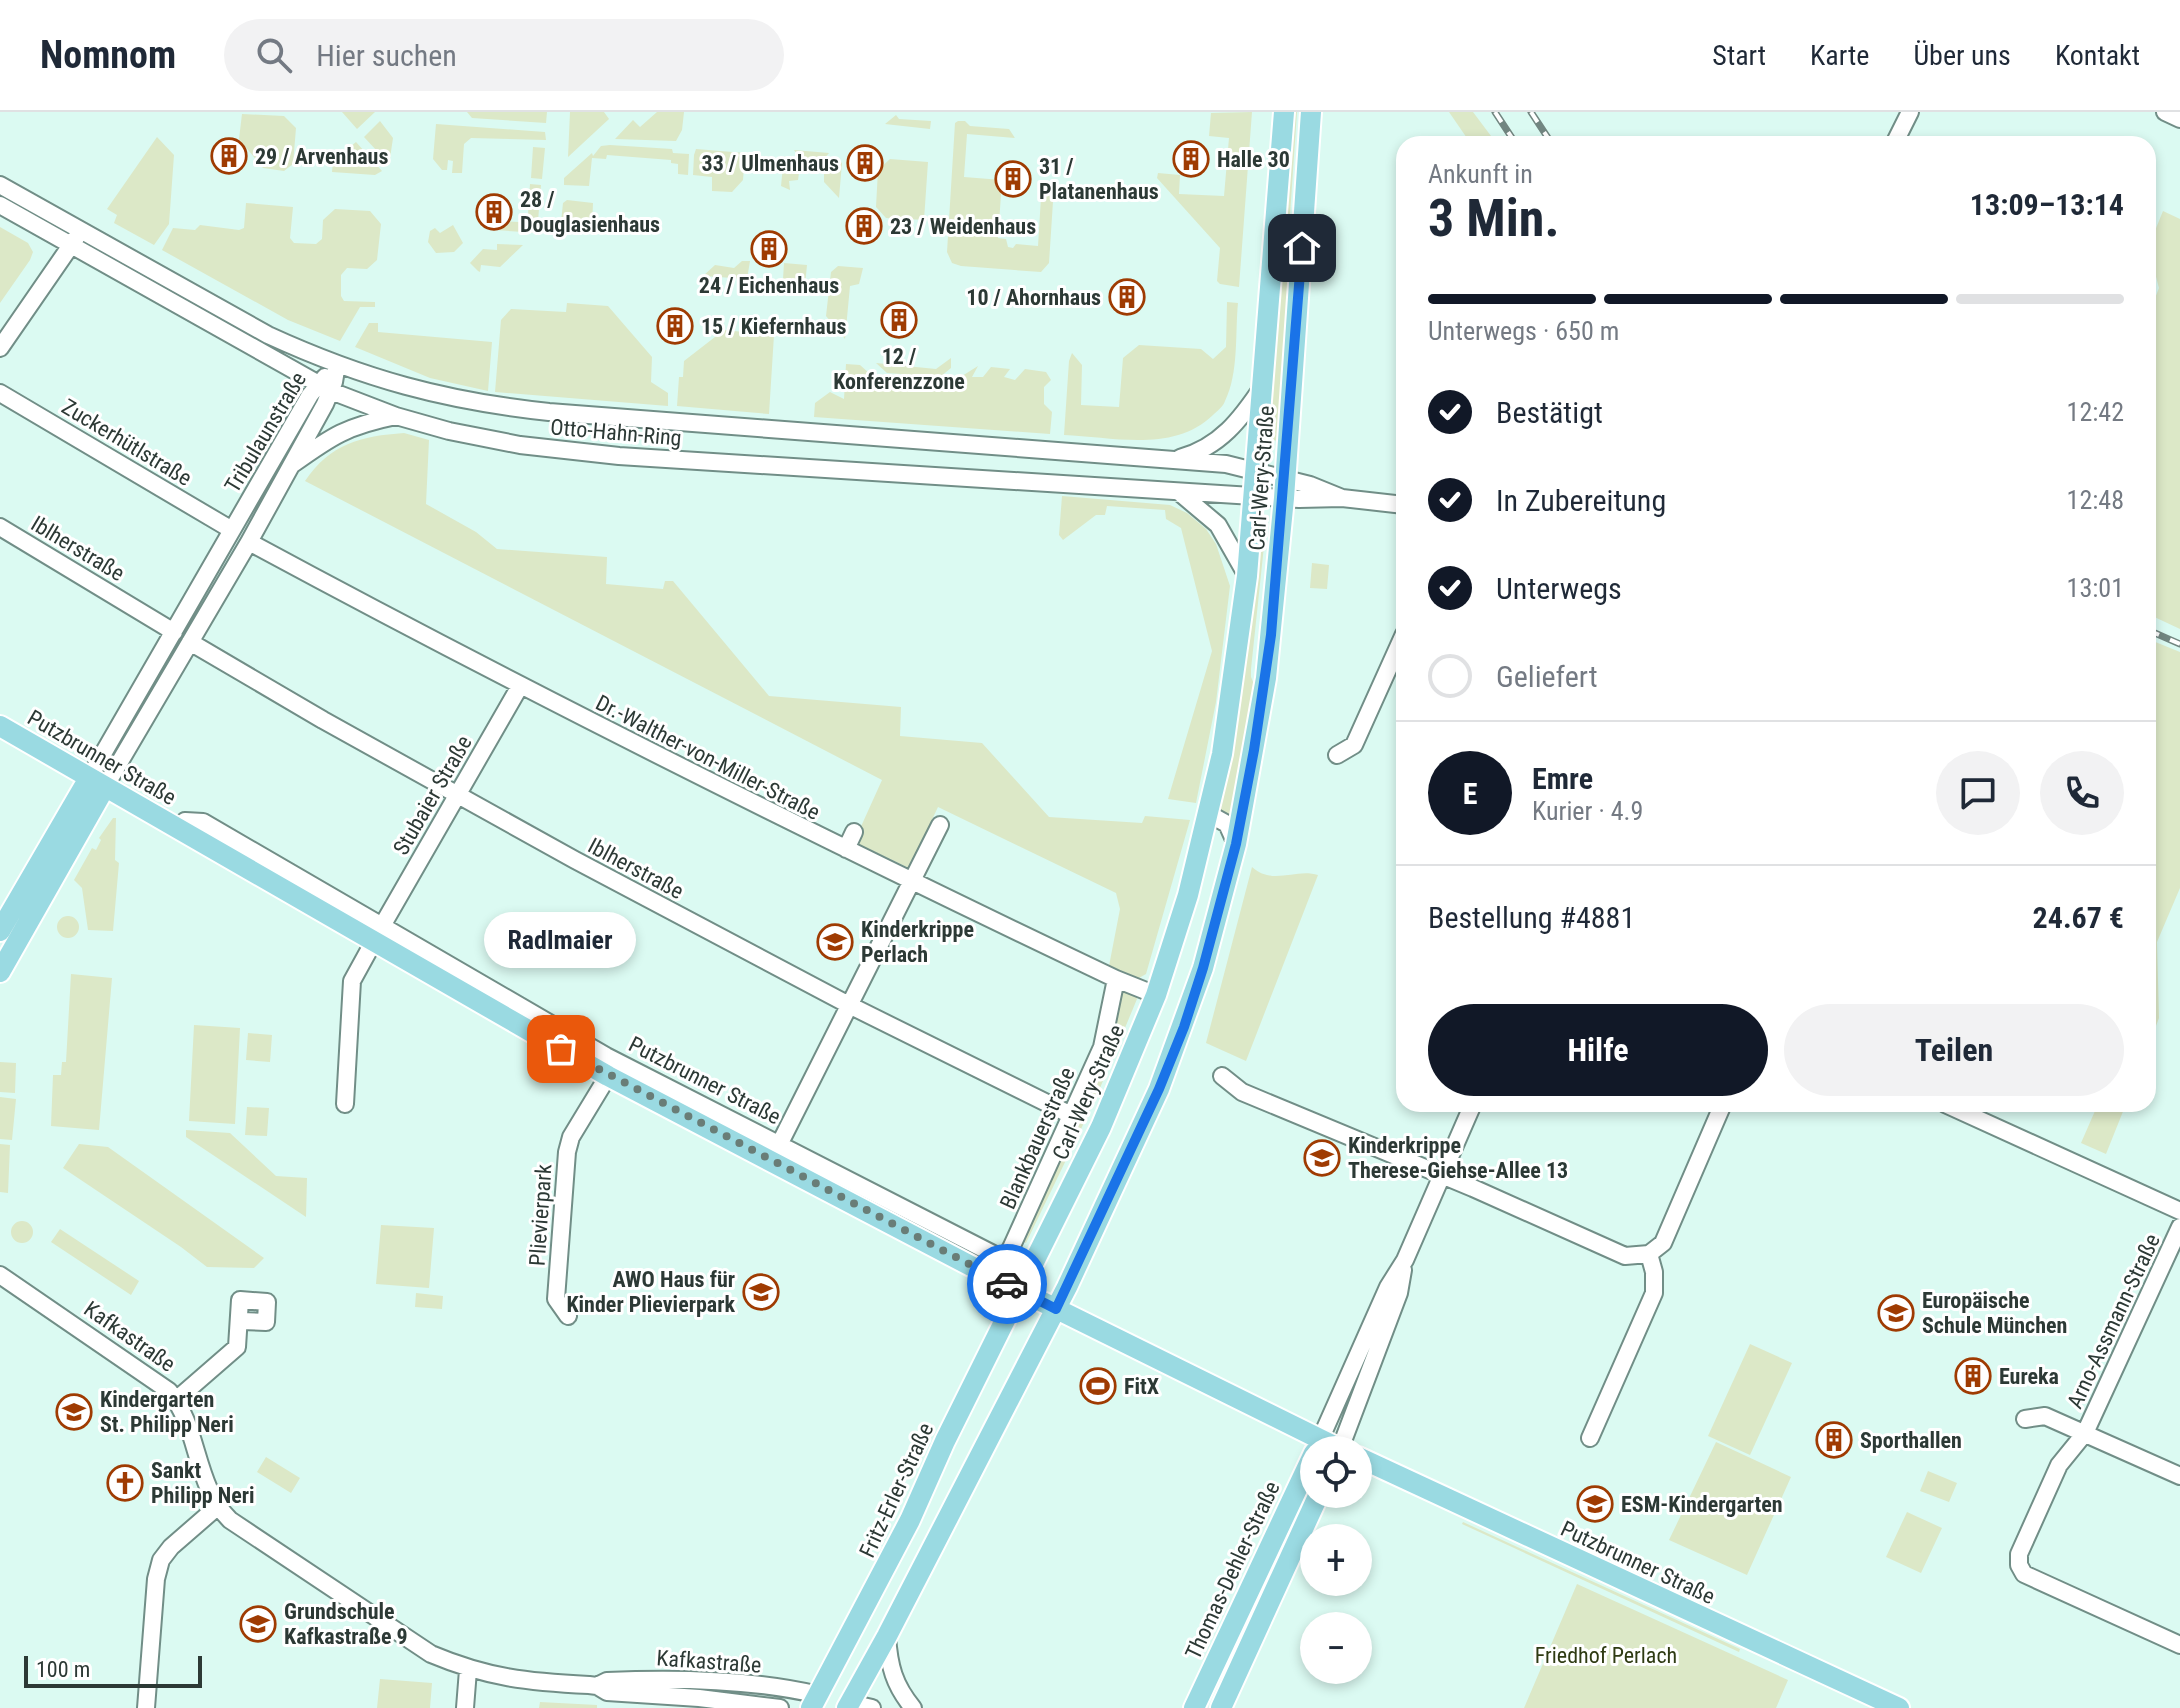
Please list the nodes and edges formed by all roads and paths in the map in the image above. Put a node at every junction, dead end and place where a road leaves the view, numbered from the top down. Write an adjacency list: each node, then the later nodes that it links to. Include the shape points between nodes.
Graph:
1 (1284, 112): 13 (main road, Carl-Wery-Straße)
2 (1311, 112): 20 (main road, Carl-Wery-Straße)
3 (1910, 112): 6 (street)
4 (2165, 112): 5 (street)
5 (2180, 119)
6 (1898, 136)
7 (0, 185): 9 (street, Otto-Hahn-Ring)
8 (0, 205): 10 (street, Otto-Hahn-Ring)
9 (81, 230): 10 (street); 12 (street, Otto-Hahn-Ring, via 268,335)
10 (71, 245): 11 (street); 14 (street, Otto-Hahn-Ring)
11 (0, 348)
12 (337, 364): 14 (street, Tribulaunstraße); 17 (street, Otto-Hahn-Ring, via 429,394 488,406)
13 (1264, 385): 17 (street, via 1218,440); 19 (main road, Carl-Wery-Straße)
14 (324, 388): 16 (street, Otto-Hahn-Ring); 18 (street, Tribulaunstraße); 25 (street, Tribulaunstraße)
15 (0, 393): 25 (street, Zuckerhütlstraße)
16 (396, 416): 18 (street, via 349,428); 21 (street, Otto-Hahn-Ring, via 487,439 567,451)
17 (1171, 460): 19 (street, Otto-Hahn-Ring)
18 (288, 467): 26 (street, Tribulaunstraße)
19 (1256, 470): 20 (street, Otto-Hahn-Ring); 22 (main road, Carl-Wery-Straße)
20 (1284, 488): 22 (street, Otto-Hahn-Ring); 23 (street, via 1325,489 1342,498); 39 (main road, Carl-Wery-Straße, via 1266,678)
21 (1179, 492): 22 (street, Otto-Hahn-Ring); 27 (street, via 1218,525)
22 (1253, 496): 27 (main road, Carl-Wery-Straße)
23 (1396, 504)
24 (0, 527): 28 (street, Iblherstraße)
25 (232, 530): 28 (street, Tribulaunstraße)
26 (249, 542): 29 (street, Tribulaunstraße); 31 (street, Dr.-Walther-von-Miller-Straße)
27 (1247, 576): 36 (main road, Carl-Wery-Straße)
28 (174, 632): 34 (street, Tribulaunstraße)
29 (190, 642): 34 (street, Tribulaunstraße); 35 (street, Iblherstraße)
30 (1396, 652): 33 (street, via 1354,745)
31 (520, 686): 35 (street, Stubaier Straße); 40 (street, Dr.-Walther-von-Miller-Straße)
32 (0, 726): 34 (main road, Putzbrunner Straße)
33 (1337, 755)
34 (97, 783): 42 (main road); 43 (main road, Putzbrunner Straße); 44 (main road)
35 (458, 795): 43 (street, Stubaier Straße); 47 (street, Iblherstraße)
36 (1209, 814): 39 (street, via 1227,824); 46 (main road, Carl-Wery-Straße)
37 (940, 825): 41 (street)
38 (854, 832): 40 (street)
39 (1236, 844): 57 (main road, Carl-Wery-Straße, via 1184,1027)
40 (846, 849): 41 (street, Dr.-Walther-von-Miller-Straße)
41 (910, 881): 45 (street, Dr.-Walther-von-Miller-Straße); 47 (street)
42 (0, 931)
43 (378, 934): 48 (main road, Putzbrunner Straße); 50 (street, Stubaier Straße, via 352,981); 56 (street, Putzbrunner Straße)
44 (0, 972)
45 (1116, 979): 46 (street, Dr.-Walther-von-Miller-Straße); 54 (street, Blankbauerstraße, via 1102,1047)
46 (1156, 995): 55 (main road, Carl-Wery-Straße)
47 (849, 1005): 54 (street, Iblherstraße); 56 (street)
48 (608, 1076): 61 (main road, Putzbrunner Straße); 68 (street, Plievierpark, via 567,1152 556,1299)
49 (1222, 1076): 58 (street, via 1242,1092)
50 (345, 1104)
51 (1470, 1112): 58 (street)
52 (1720, 1112): 62 (street, via 1666,1238)
53 (1963, 1112): 59 (street)
54 (1071, 1115): 63 (street, Blankbauerstraße, via 1011,1248 1003,1257)
55 (1101, 1127): 57 (main road, via 1122,1123 1129,1129); 66 (main road, Carl-Wery-Straße)
56 (779, 1145): 61 (street, Putzbrunner Straße)
57 (1131, 1151): 67 (main road, Carl-Wery-Straße)
58 (1442, 1175): 62 (street, via 1625,1256); 64 (street)
59 (2180, 1211)
60 (2180, 1227): 72 (street, Arno-Assmann-Straße)
61 (965, 1252): 63 (street, Putzbrunner Straße); 66 (main road, Putzbrunner Straße)
62 (1649, 1254): 75 (street, via 1654,1293)
63 (994, 1256)
64 (1405, 1260): 73 (street); 74 (street, via 1399,1293)
65 (0, 1275): 70 (street, Kafkastraße, via 160,1383)
66 (1021, 1291): 67 (main road, Putzbrunner Straße); 86 (main road, Fritz-Erler-Straße)
67 (1056, 1309): 76 (main road, Putzbrunner Straße); 82 (main road)
68 (568, 1316)
69 (241, 1321): 70 (street, via 235,1351)
70 (176, 1400): 80 (street, Kafkastraße)
71 (2025, 1419): 72 (street, via 2045,1416)
72 (2085, 1433): 78 (street); 83 (street, Arno-Assmann-Straße, via 2059,1465 2019,1554 2019,1565 2024,1574)
73 (1321, 1436)
74 (1346, 1436)
75 (1590, 1438)
76 (1300, 1439)
77 (1372, 1463): 95 (main road, Putzbrunner Straße)
78 (2180, 1476)
79 (1300, 1481): 93 (main road, Thomas-Dehler-Straße)
80 (217, 1507): 84 (street, Kafkastraße, via 237,1526 399,1635); 88 (street, via 161,1560)
81 (1313, 1508): 94 (main road)
82 (887, 1636): 87 (main road); 92 (street, via 892,1675)
83 (2180, 1645)
84 (468, 1670): 85 (street, Kafkastraße, via 531,1682); 89 (street)
85 (597, 1686): 86 (street, Kafkastraße, via 607,1681 677,1679 798,1690); 90 (street, Kafkastraße, via 607,1692)
86 (815, 1702): 87 (main road)
87 (848, 1705): 91 (street)
88 (146, 1708)
89 (465, 1708)
90 (780, 1708)
91 (872, 1708)
92 (913, 1708)
93 (1194, 1708)
94 (1221, 1708)
95 (1899, 1708)

